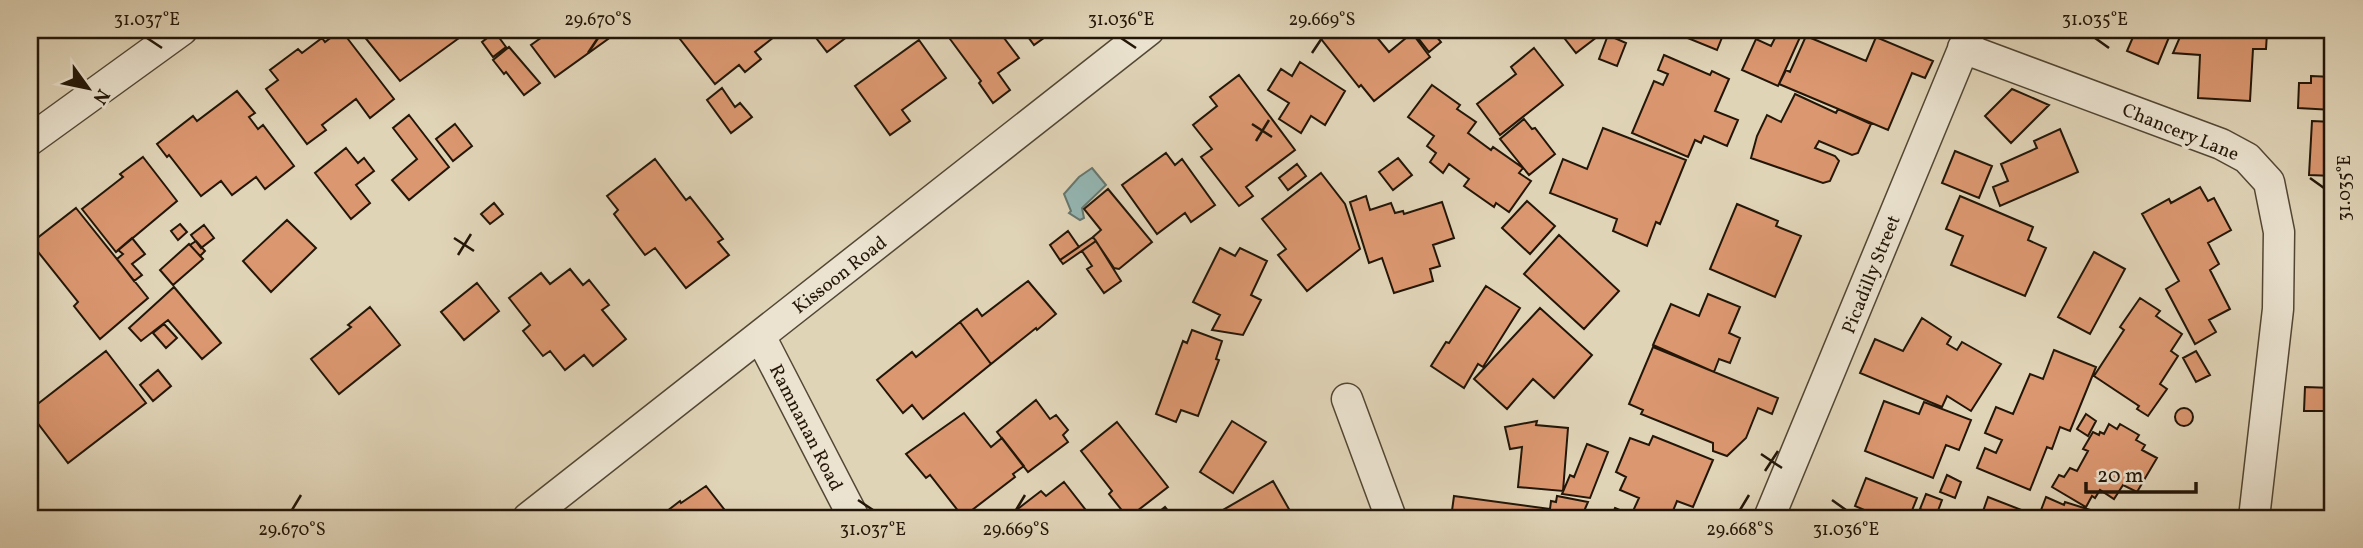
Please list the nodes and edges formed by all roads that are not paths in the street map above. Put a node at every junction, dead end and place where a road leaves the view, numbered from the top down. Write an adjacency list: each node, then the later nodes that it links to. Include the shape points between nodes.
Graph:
1 (182, 30): 4 (street)
2 (1149, 30): 5 (street, Kissoon Road)
3 (1967, 39): 10 (street, Picadilly Street); 11 (street, Chancery Lane, via 2221,144 2247,158 2269,182 2279,232 2278,309)
4 (30, 140)
5 (760, 336): 7 (street, Kissoon Road); 8 (street, Ramnanan Road)
6 (1347, 399): 9 (street)
7 (528, 518)
8 (854, 518)
9 (1391, 518)
10 (1769, 518)
11 (2254, 518)

